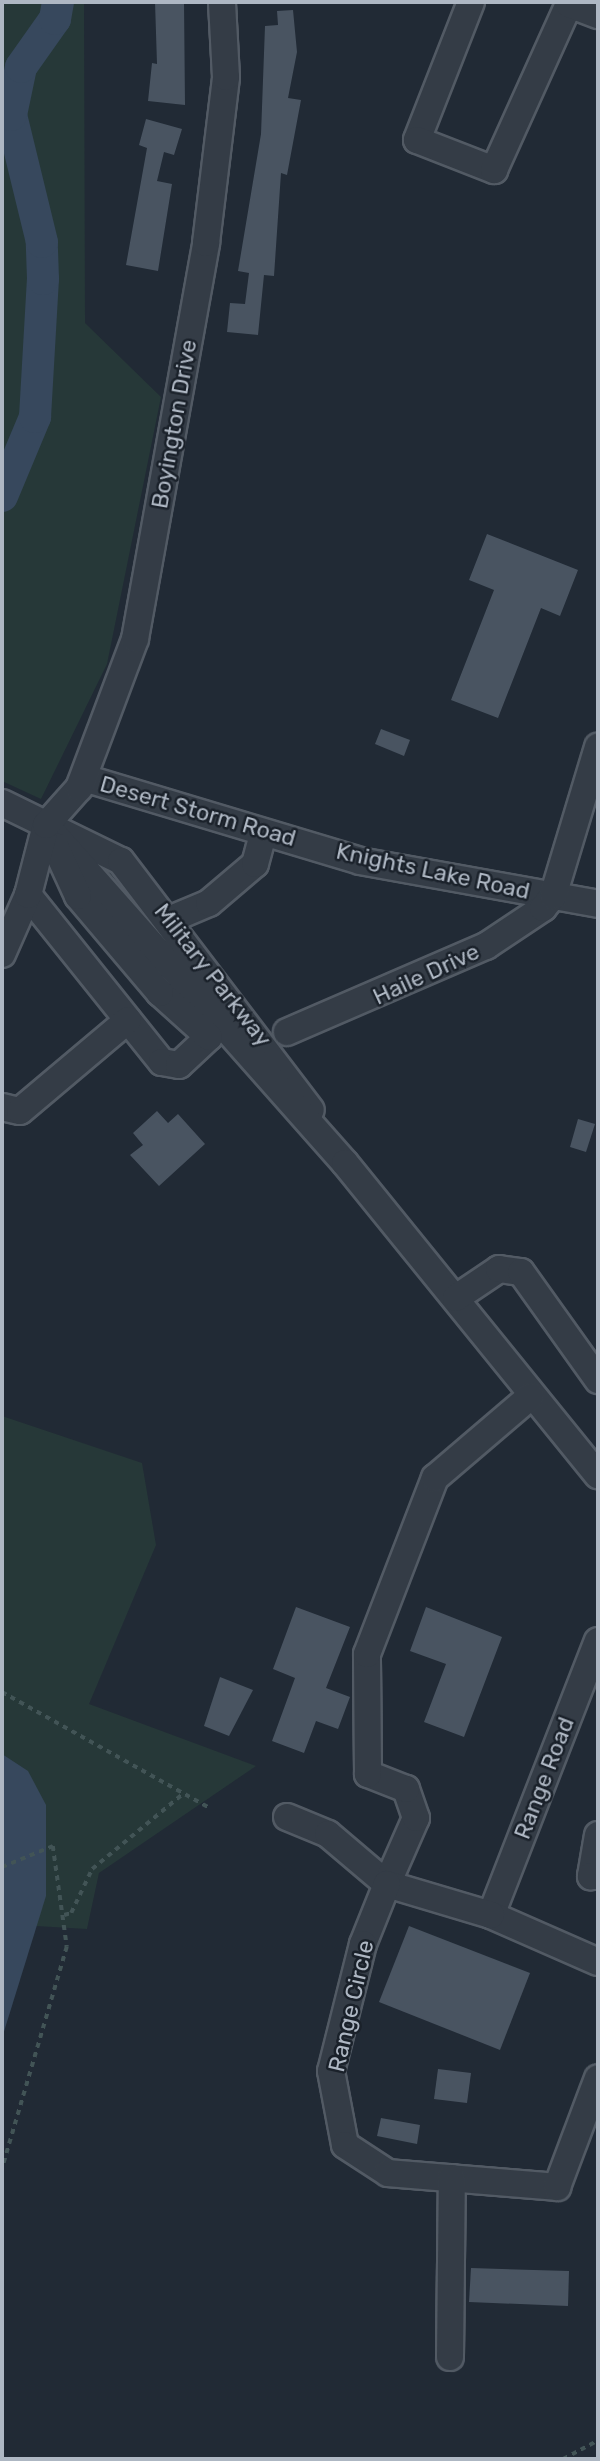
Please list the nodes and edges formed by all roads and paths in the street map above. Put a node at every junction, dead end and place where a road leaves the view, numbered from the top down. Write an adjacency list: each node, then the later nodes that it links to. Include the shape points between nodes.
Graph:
1 (222, 2): 6 (street, Boyington Drive, via 226,76 167,473 135,639)
2 (471, 2): 3 (street, via 417,140 494,170)
3 (570, 3): 4 (street)
4 (598, 15)
5 (598, 747): 12 (street)
6 (84, 778): 8 (street, Boyington Drive); 9 (street, Desert Storm Road, via 169,799)
7 (2, 803): 8 (street)
8 (46, 825): 11 (street); 14 (street, Military Parkway, via 121,861); 18 (street, Military Parkway); 20 (street, Military Parkway)
9 (262, 835): 10 (street, Desert Storm Road); 14 (street, via 255,864 209,903)
10 (313, 845): 12 (street, Knights Lake Road, via 360,861)
11 (28, 895): 15 (street); 16 (street)
12 (553, 896): 13 (street); 17 (street, Haile Drive, via 486,946)
13 (598, 904)
14 (172, 919): 20 (street, Military Parkway, via 288,1072)
15 (2, 954)
16 (128, 1020): 18 (street, via 173,1066); 19 (street, via 20,1111)
17 (287, 1032)
18 (209, 1037): 20 (street, Military Parkway)
19 (2, 1107)
20 (345, 1163): 21 (street, Military Parkway)
21 (456, 1298): 22 (street, via 499,1269 521,1272); 23 (street, Military Parkway)
22 (598, 1380)
23 (531, 1396): 24 (street, Military Parkway); 33 (street, Range Circle, via 435,1478 367,1654 368,1774 406,1789 416,1818)
24 (598, 1475)
25 (598, 1641): 35 (street, Range Road)
26 (2, 1692): 27 (path)
27 (184, 1793): 28 (path); 34 (path, via 92,1869 71,1913)
28 (208, 1807)
29 (287, 1817): 33 (street, via 328,1834)
30 (598, 1835): 32 (street, via 591,1876)
31 (2, 1867): 34 (path, via 51,1844 60,1861 56,1894)
32 (598, 1876)
33 (387, 1884): 35 (street); 39 (street, Range Circle, via 363,1944 331,2071 345,2145 388,2173)
34 (64, 1915): 38 (path, via 67,1962)
35 (491, 1915): 36 (street)
36 (598, 1962)
37 (598, 2078): 39 (street, Range Circle, via 557,2187)
38 (2, 2169)
39 (452, 2178): 40 (street)
40 (450, 2357)
41 (598, 2441): 42 (path)
42 (563, 2459)

